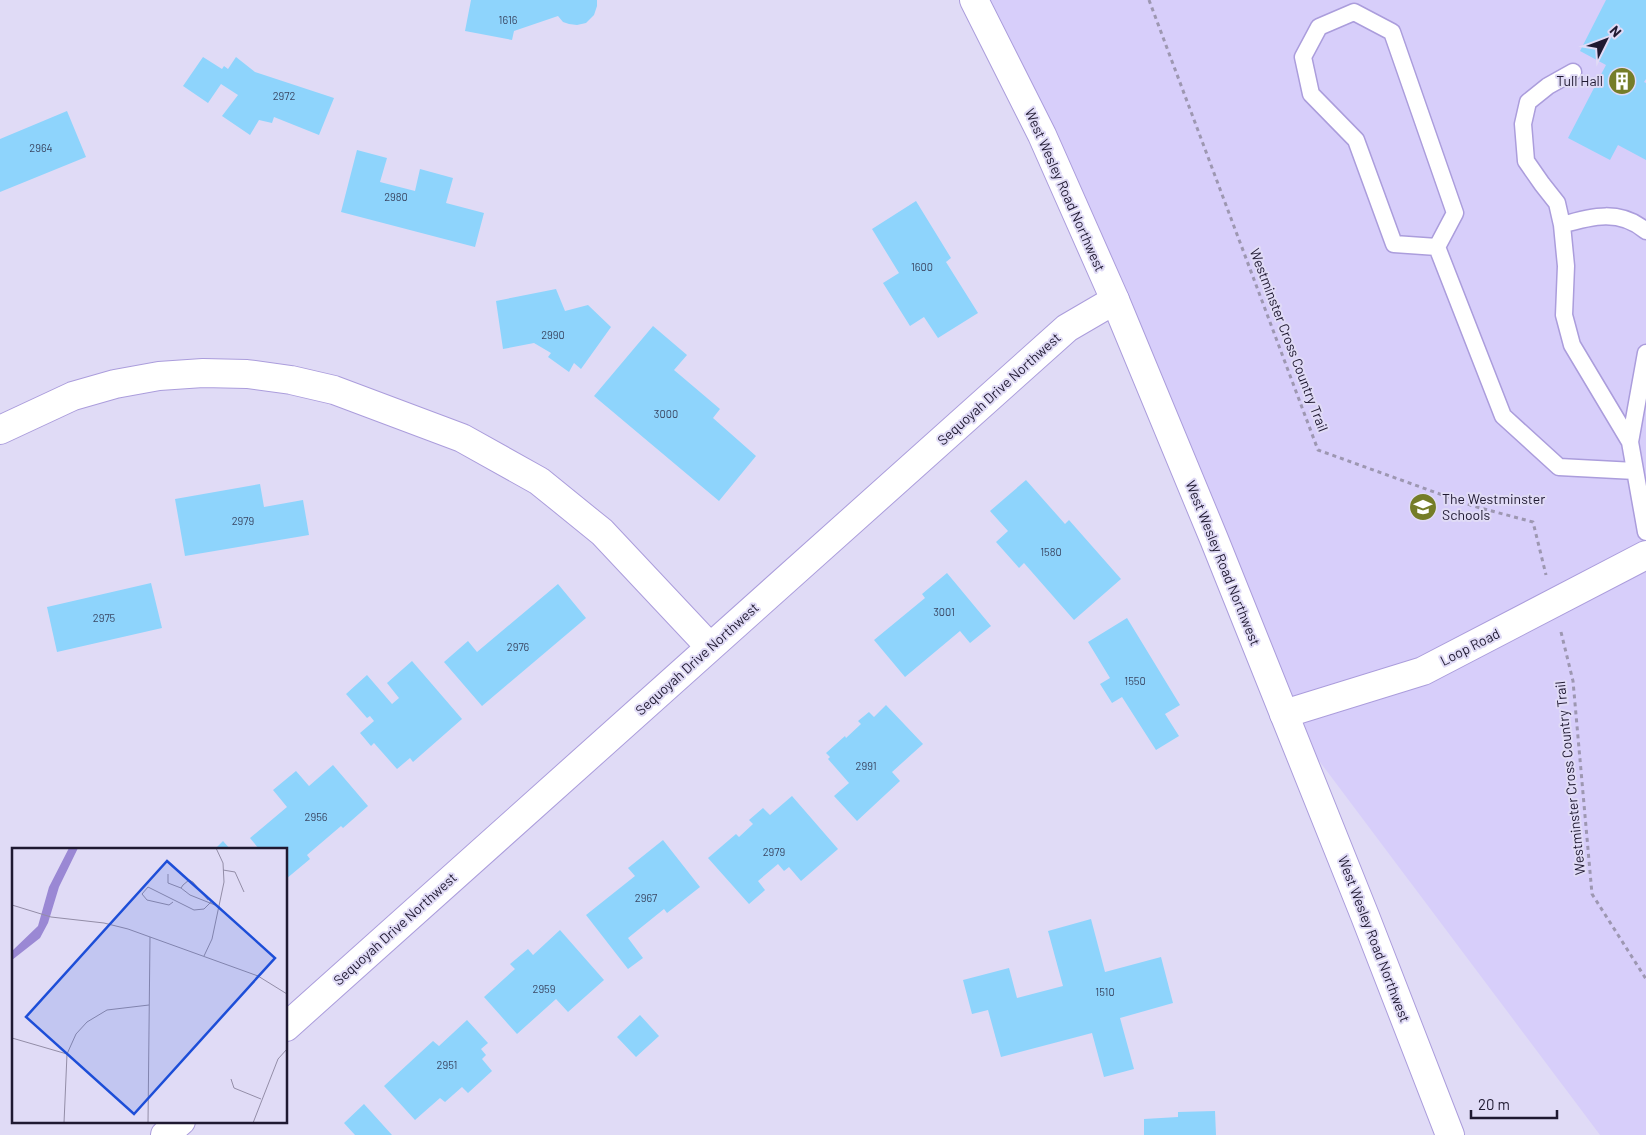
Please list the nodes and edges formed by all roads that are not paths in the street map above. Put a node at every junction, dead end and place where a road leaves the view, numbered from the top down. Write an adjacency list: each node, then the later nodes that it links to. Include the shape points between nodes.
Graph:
1 (974, 0): 6 (street, West Wesley Road Northwest, via 1042,135)
2 (1573, 72): 3 (lane, via 1528,102 1524,124 1526,161 1557,203)
3 (1562, 226): 4 (lane, via 1588,217 1620,216); 9 (lane, via 1566,266 1564,315 1572,345)
4 (1646, 231)
5 (1438, 247): 5 (lane, via 1455,213 1392,32 1354,12 1319,27 1303,57 1311,94 1356,140 1394,244); 10 (lane, via 1503,416 1559,467)
6 (1115, 300): 13 (street, Sequoyah Drive Northwest, via 1067,328); 14 (street, West Wesley Road Northwest)
7 (1646, 353): 9 (lane)
8 (0, 430): 13 (street, via 73,396 159,376 247,374 334,390 462,438 539,481 602,532)
9 (1630, 442): 10 (lane)
10 (1635, 471): 11 (lane)
11 (1646, 532)
12 (1646, 555): 14 (street, Loop Road, via 1424,671)
13 (710, 647): 15 (street, Sequoyah Drive Northwest)
14 (1284, 714): 18 (street, West Wesley Road Northwest)
15 (288, 1025)
16 (179, 1122): 17 (street)
17 (165, 1135)
18 (1450, 1135)

